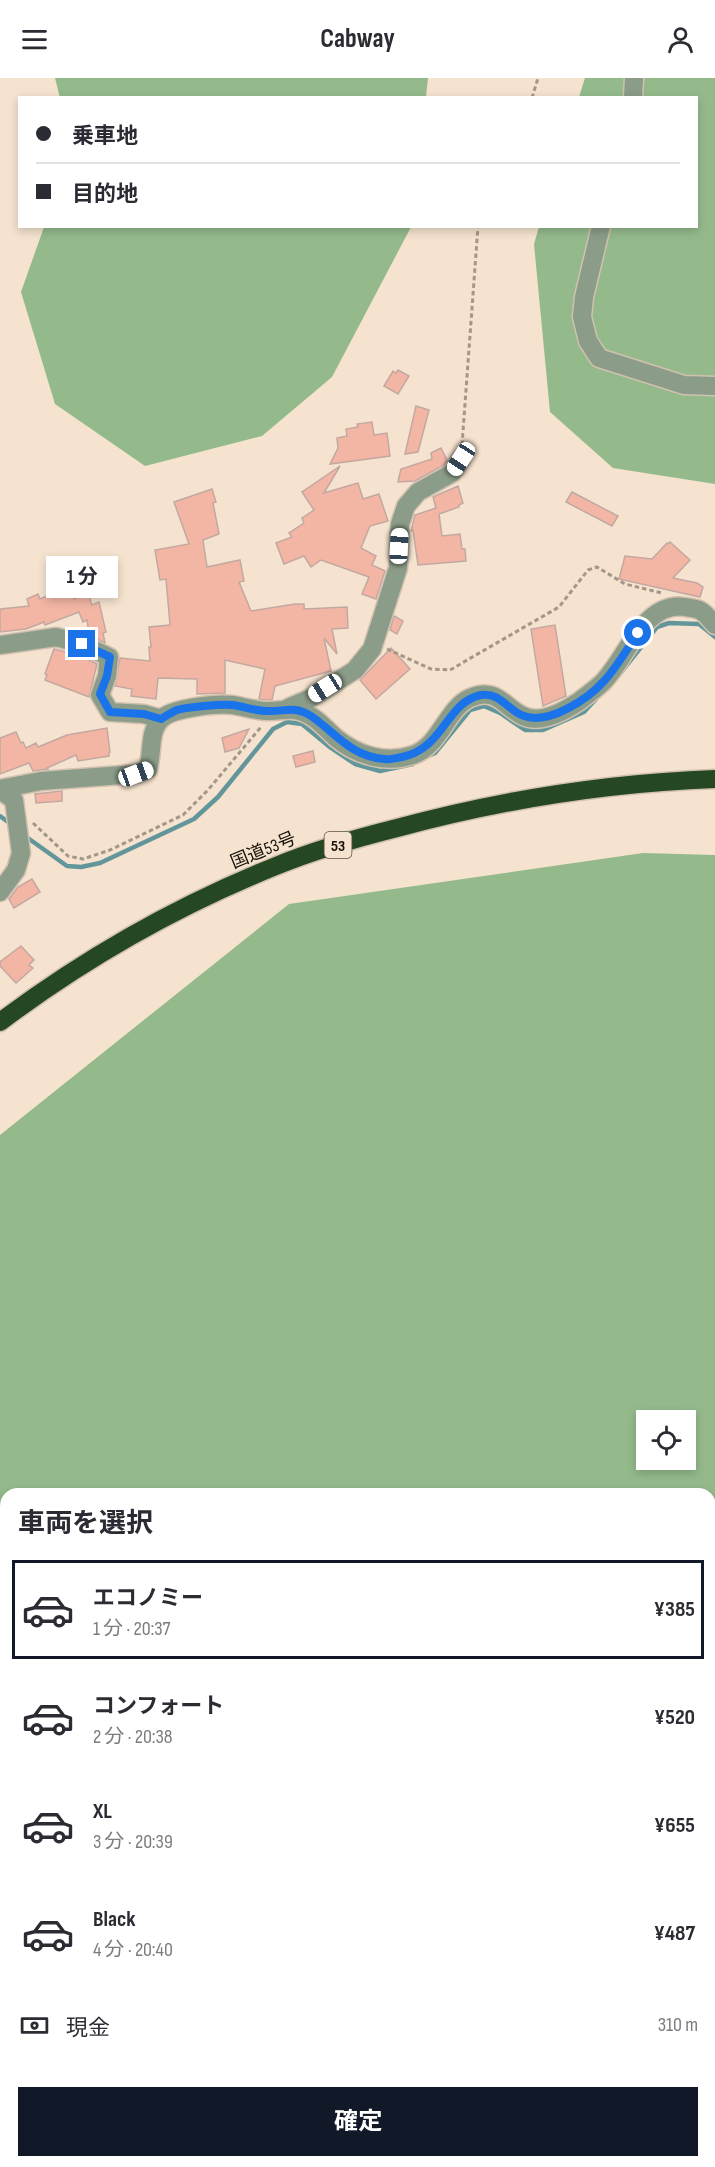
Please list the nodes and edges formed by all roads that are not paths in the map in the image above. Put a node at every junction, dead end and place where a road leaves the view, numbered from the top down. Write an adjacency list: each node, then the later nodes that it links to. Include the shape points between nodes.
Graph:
1 (634, 78): 2 (street)
2 (633, 96)
3 (601, 228): 4 (street, via 582,317 588,341 599,358 684,385)
4 (715, 386)
5 (461, 459): 8 (street, via 452,473 418,492 406,506 400,524 398,568 372,649 355,670)
6 (715, 626): 8 (street, via 700,610 679,606 663,610 650,617 603,682 577,703 550,717 536,718 523,716 500,698 484,694 469,698 429,745 414,754 385,759 361,753 339,741 310,715)
7 (0, 645): 9 (street, via 56,637 82,644 110,657 100,694 110,712)
8 (288, 708): 9 (street, via 268,711 230,705 178,710)
9 (161, 719): 11 (street, via 151,738 148,769 136,774 41,781)
10 (715, 779): 13 (highway, 国道53号 / 53, via 620,786 521,800 420,822 321,850 277,865 174,914 75,970)
11 (0, 789): 12 (street, via 14,800 21,841 16,870)
12 (0, 892)
13 (0, 1022)

